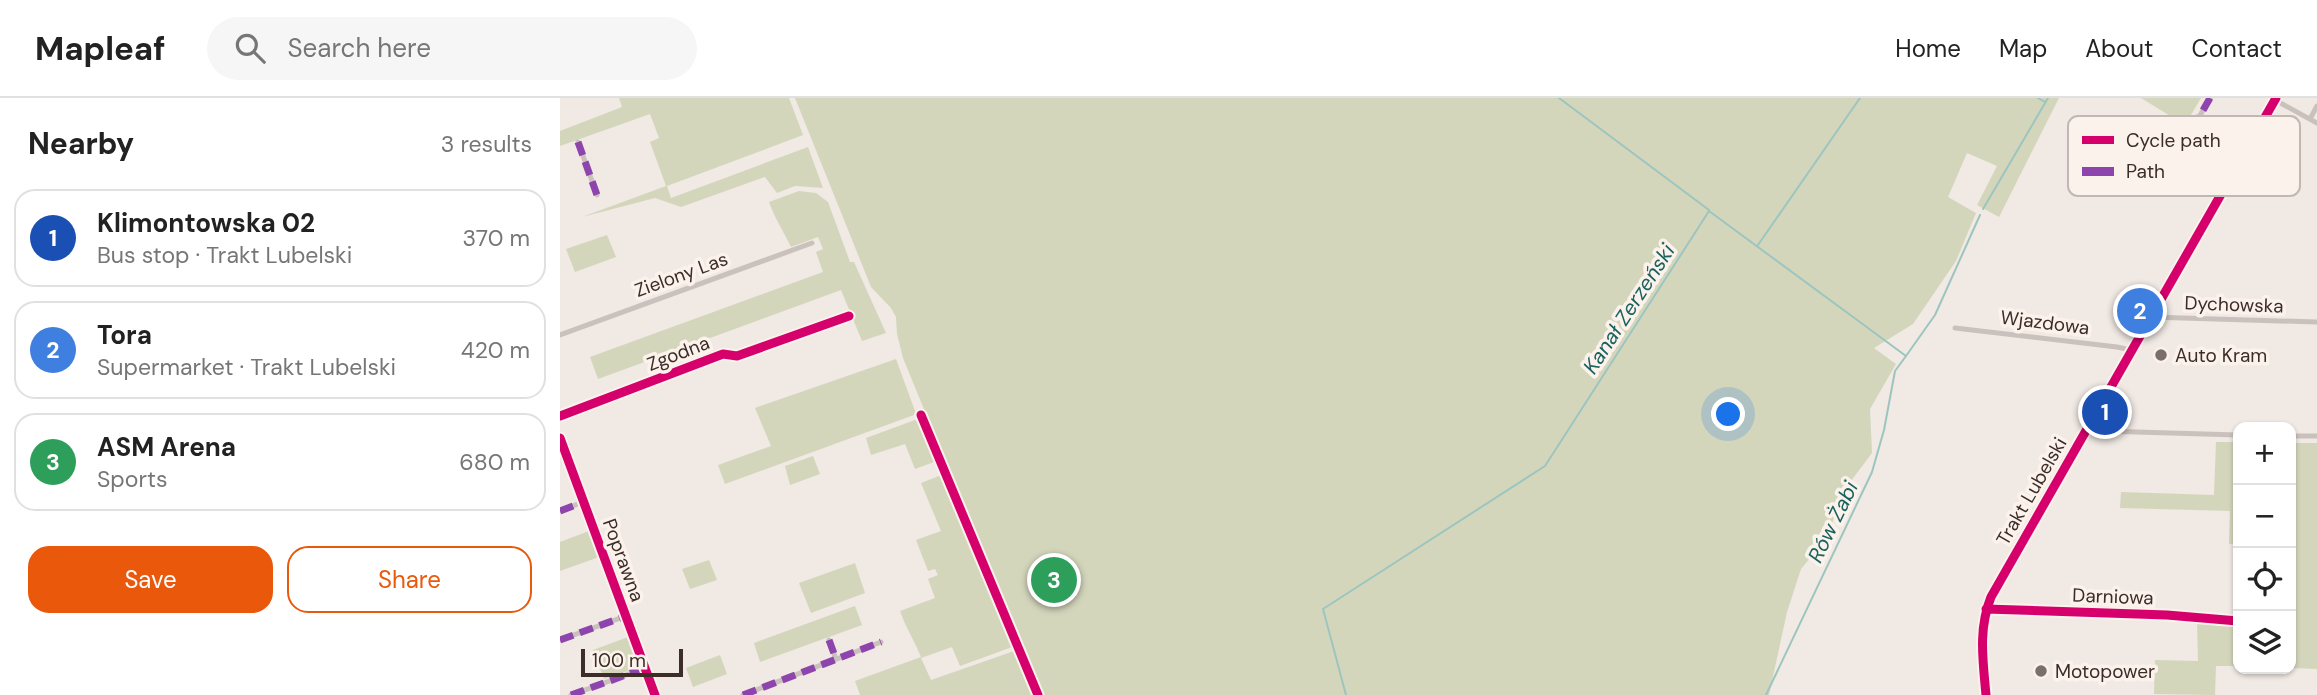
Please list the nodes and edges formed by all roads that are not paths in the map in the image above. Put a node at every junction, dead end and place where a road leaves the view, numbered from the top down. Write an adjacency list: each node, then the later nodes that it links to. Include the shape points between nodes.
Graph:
1 (2210, 98): 4 (street)
2 (2275, 99): 5 (street, Trakt Lubelski); 6 (street)
3 (2317, 106): 6 (street)
4 (2199, 116)
5 (2265, 116)
6 (2310, 119): 7 (street)
7 (2317, 123)
8 (578, 142): 9 (street)
9 (597, 195)
10 (2219, 196): 13 (street, Trakt Lubelski)
11 (812, 243): 16 (street, Zielony Las)
12 (849, 316): 19 (street, Zgodna, via 737,356 723,355)
13 (2150, 317): 14 (street, Dychowska); 17 (street, Trakt Lubelski)
14 (2317, 322)
15 (1955, 328): 17 (street, Wjazdowa)
16 (560, 335)
17 (2131, 350): 20 (street, Trakt Lubelski)
18 (921, 415): 38 (street)
19 (560, 416)
20 (2088, 426): 21 (street, via 2102,431); 27 (street, Trakt Lubelski)
21 (2233, 435)
22 (2296, 436): 23 (street)
23 (2317, 436)
24 (560, 438): 25 (street, Poprawna)
25 (583, 502): 26 (street); 28 (street, Poprawna)
26 (560, 511)
27 (1986, 609): 29 (street, Darniowa); 39 (street, Trakt Lubelski, via 1982,636)
28 (626, 616): 31 (street); 34 (street, Poprawna)
29 (2233, 621)
30 (829, 639): 33 (street)
31 (560, 640)
32 (881, 642): 33 (street)
33 (836, 659): 37 (street)
34 (645, 668): 35 (street); 36 (street, Poprawna)
35 (571, 695)
36 (655, 695)
37 (743, 695)
38 (1038, 695)
39 (1986, 695)

